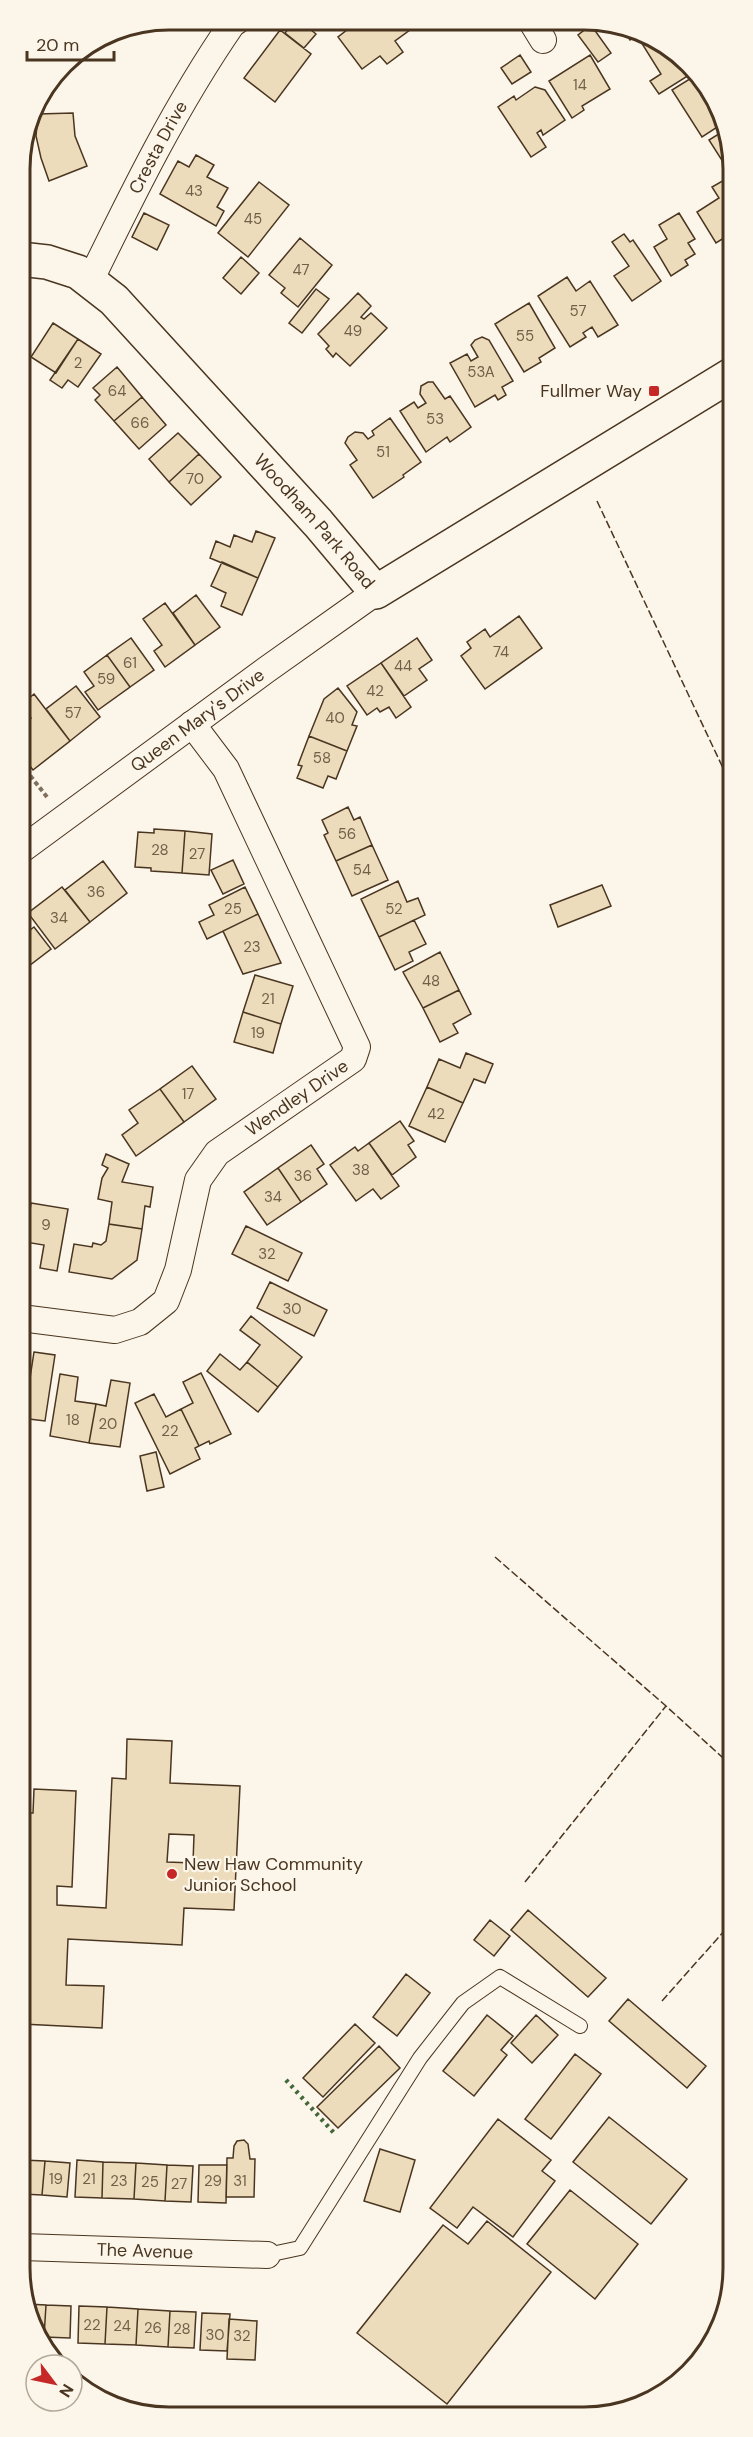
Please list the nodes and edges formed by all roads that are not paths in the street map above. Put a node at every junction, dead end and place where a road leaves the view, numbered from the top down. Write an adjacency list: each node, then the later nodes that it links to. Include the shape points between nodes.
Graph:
1 (228, 30): 3 (street, Cresta Drive, via 147,165)
2 (30, 260): 3 (street, Woodham Park Road, via 78,272)
3 (90, 281): 5 (street, Woodham Park Road, via 114,300)
4 (723, 380): 5 (street, Woodham Park Road)
5 (376, 592): 6 (street, Queen Mary's Drive)
6 (192, 724): 7 (street, Queen Mary's Drive); 8 (street, Wendley Drive, via 226,769 357,1047 353,1059 217,1153 198,1180 178,1270 166,1301 140,1322 115,1330)
7 (30, 844)
8 (30, 1319)
9 (580, 2026): 11 (lane, via 500,1977 463,2003 420,2058 300,2248)
10 (30, 2247): 11 (street, The Avenue)
11 (267, 2255)

